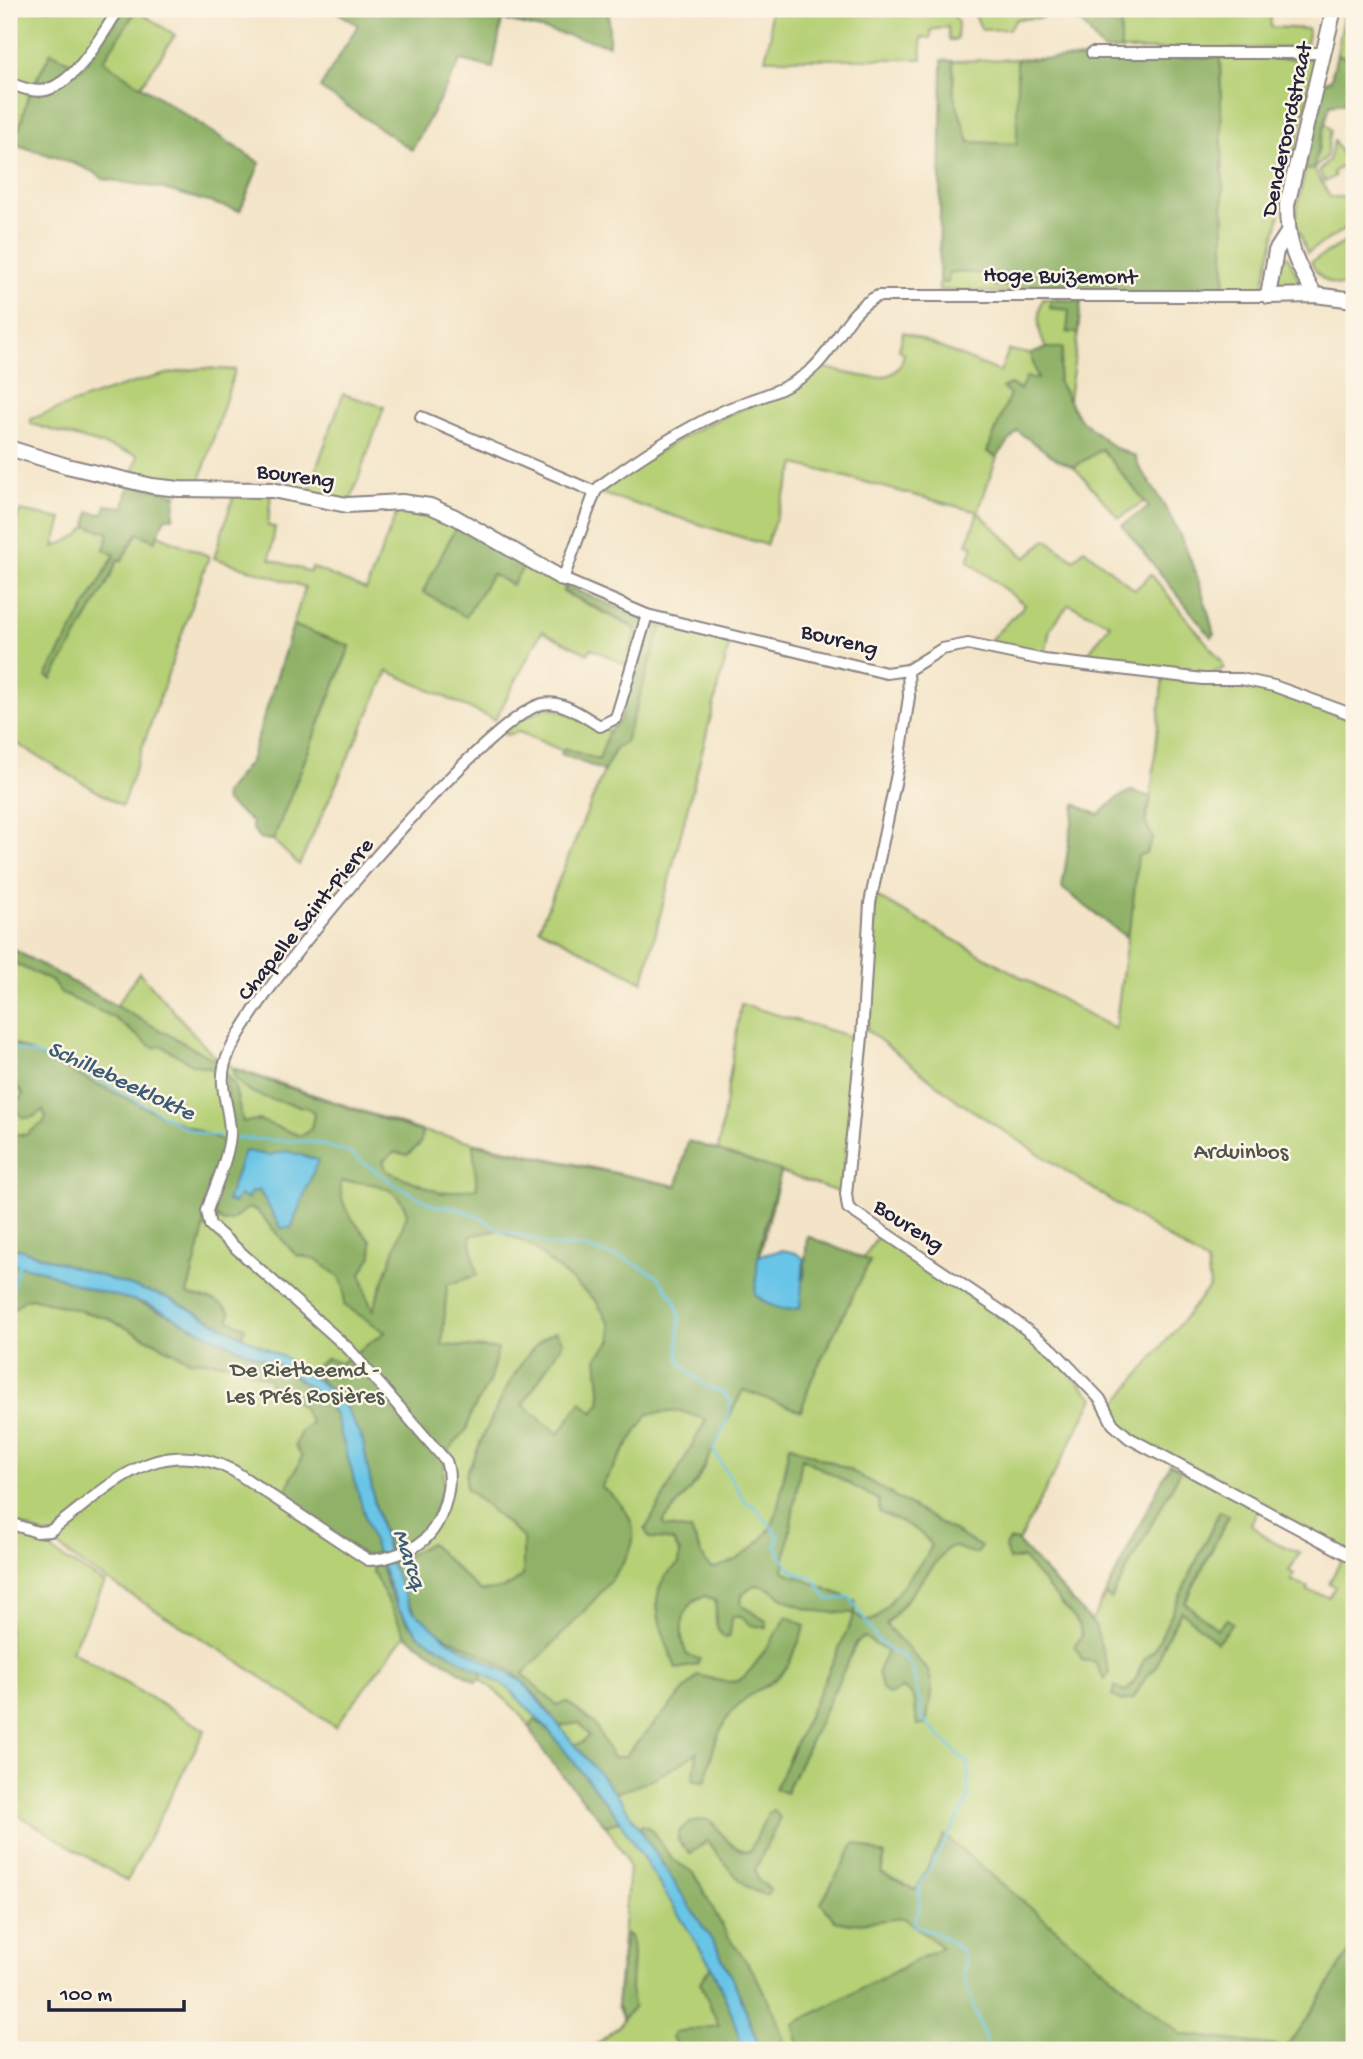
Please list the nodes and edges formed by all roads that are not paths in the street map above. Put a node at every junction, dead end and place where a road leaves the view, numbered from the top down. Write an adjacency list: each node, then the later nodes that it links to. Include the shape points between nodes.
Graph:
1 (119, 9): 5 (street, via 87,55 58,83 46,90 31,90)
2 (1334, 9): 4 (street, Denderoordstraat)
3 (1092, 53): 4 (street)
4 (1324, 53): 6 (street, Denderoordstraat, via 1287,205)
5 (9, 83)
6 (1287, 234): 7 (street, Denderoordstraat); 8 (street, via 1276,251)
7 (1315, 295): 8 (street, Hoge Buizemont); 9 (street, Hoge Buizemont)
8 (1268, 296): 12 (street, Hoge Buizemont, via 888,293 856,310 826,356 799,380 706,420)
9 (1354, 300)
10 (421, 417): 12 (street)
11 (9, 448): 13 (street, Boureng, via 152,486 272,490 347,505 402,502 430,506)
12 (595, 492): 13 (street)
13 (563, 579): 14 (street, Boureng)
14 (647, 615): 15 (street, Boureng, via 886,673); 17 (street, Chapelle Saint-Pierre, via 612,722 600,726 562,705 543,703 490,740 435,794 310,936 247,1023 224,1067 230,1132 207,1212 210,1225 349,1349 446,1461 448,1490 430,1535 417,1546 372,1560 347,1549 252,1481 198,1458 145,1464 120,1475 50,1531)
15 (908, 670): 16 (street, via 942,649 968,644 1044,660 1241,679); 18 (street, Boureng, via 909,697 898,768 870,902 848,1208 1053,1350 1100,1399 1113,1424 1129,1438)
16 (1354, 715)
17 (9, 1523)
18 (1354, 1558)

